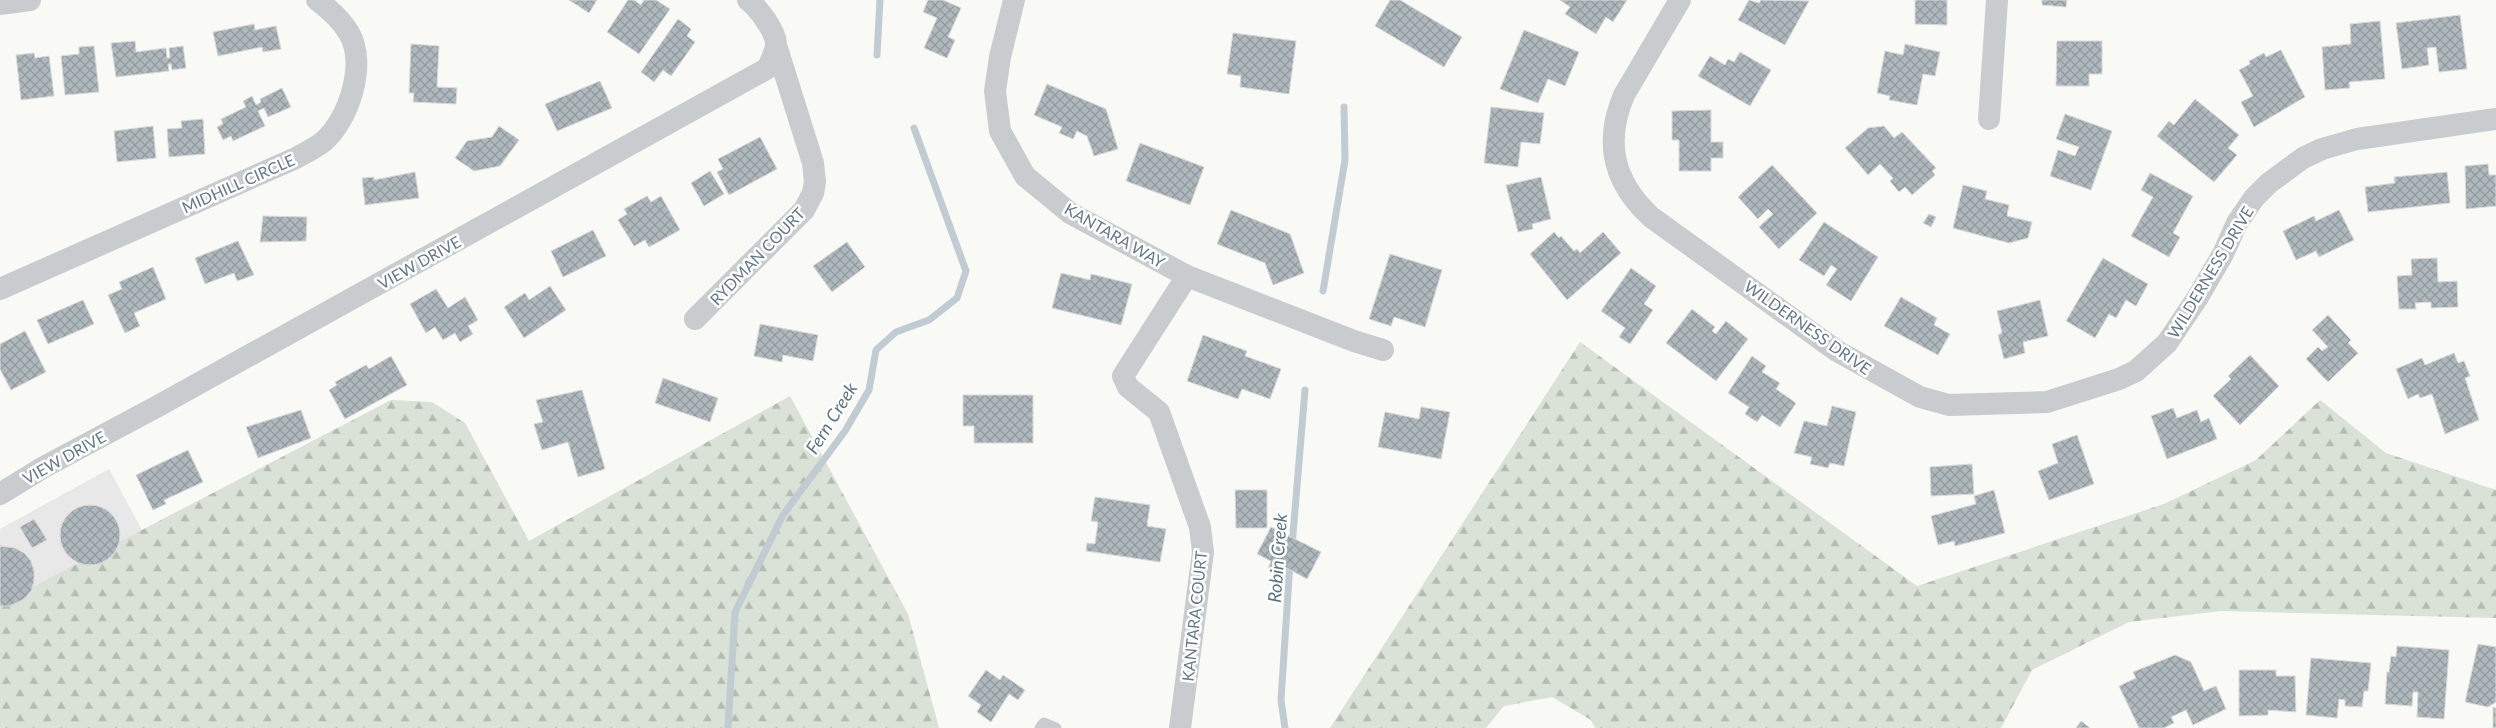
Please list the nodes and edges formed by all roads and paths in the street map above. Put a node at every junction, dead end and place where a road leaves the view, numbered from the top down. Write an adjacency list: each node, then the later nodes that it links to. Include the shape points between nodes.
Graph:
1 (30, 0): 7 (street)
2 (317, 0): 12 (street, MIDHILL CIRCLE, via 350,34 356,58 352,96 340,122 323,142 296,158)
3 (748, 0): 8 (street, via 770,27)
4 (1014, 0): 11 (street, KANTARA WAY, via 995,91 1000,131 1025,176 1070,213)
5 (1680, 0): 9 (street, WILDERNESS DRIVE, via 1617,110 1613,144 1616,162 1629,193 1651,217 1837,351 1920,397 1949,405 2047,402 2136,371 2167,343 2223,254 2237,223 2254,198 2285,169 2322,149 2356,139)
6 (1997, 0): 10 (street)
7 (0, 4)
8 (776, 45): 13 (street, RYDMAN COURT, via 807,140 815,182 813,193 804,210); 15 (street, VIEW DRIVE, via 768,68)
9 (2496, 119)
10 (1989, 120)
11 (1187, 276): 14 (street, KANTARA WAY); 18 (street, KANTARA COURT, via 1123,376 1128,388 1159,412 1200,527 1203,552)
12 (0, 289)
13 (695, 319)
14 (1383, 350)
15 (0, 494)
16 (1040, 728): 17 (lane, via 1044,723)
17 (1056, 728)
18 (1180, 728)

